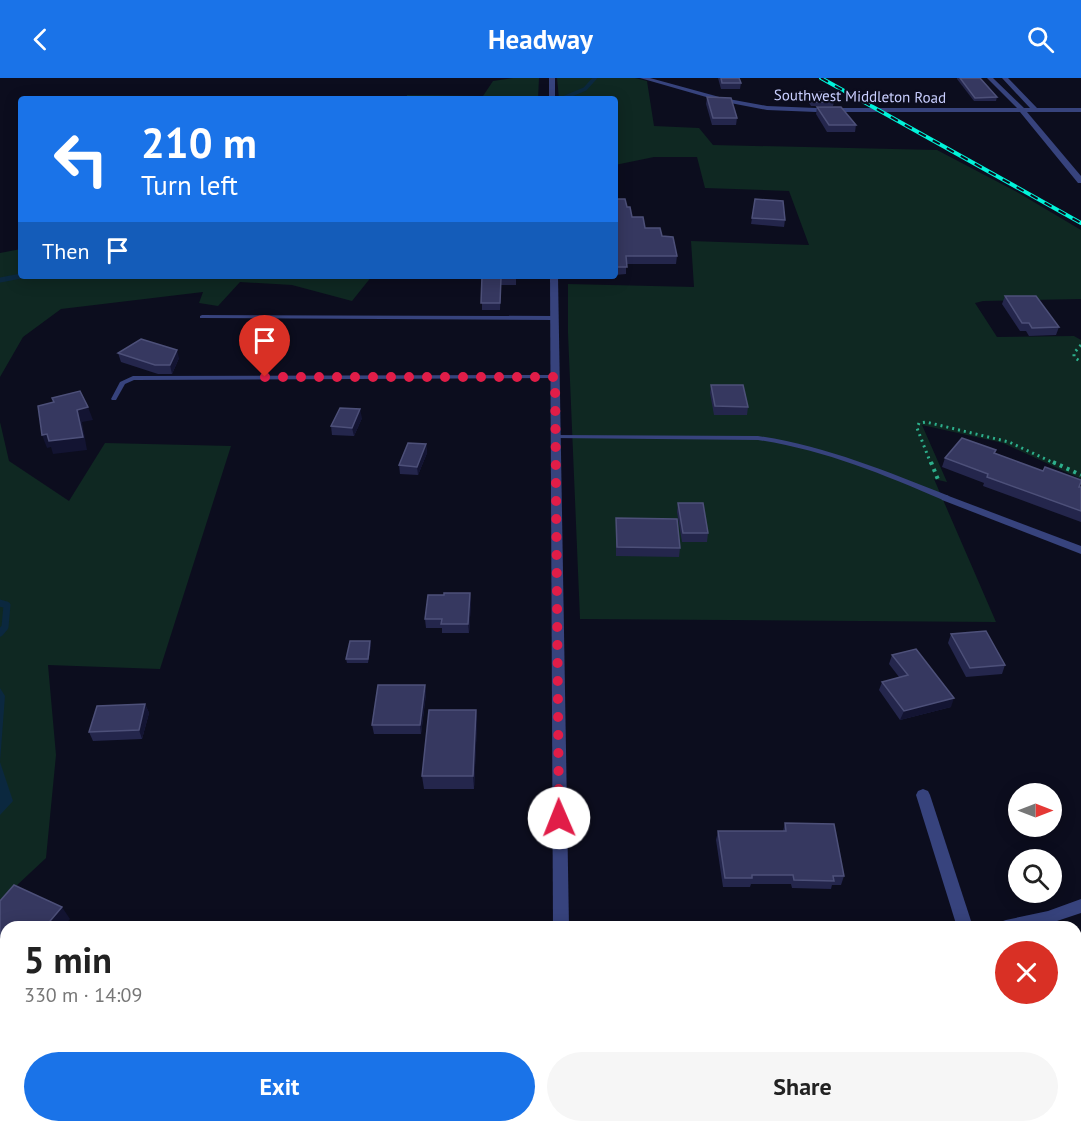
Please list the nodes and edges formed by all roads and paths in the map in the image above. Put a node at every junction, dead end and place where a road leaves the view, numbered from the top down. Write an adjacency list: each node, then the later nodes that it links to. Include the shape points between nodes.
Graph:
1 (552, 78): 5 (street)
2 (643, 78): 6 (street, Southwest Middleton Road, via 767,108)
3 (990, 78): 6 (street)
4 (1005, 78): 7 (street)
5 (552, 96)
6 (1022, 110): 7 (street, Southwest Middleton Road); 9 (street)
7 (1035, 110): 8 (street, Southwest Middleton Road)
8 (1081, 110)
9 (1081, 181)
10 (554, 279): 12 (street)
11 (202, 317): 12 (lane)
12 (554, 318): 15 (street)
13 (1081, 345): 14 (path, via 1074,353)
14 (1081, 362)
15 (555, 377): 16 (lane, via 133,378 122,383); 17 (street)
16 (114, 399)
17 (555, 437): 19 (lane, via 780,441 833,453); 23 (street)
18 (1081, 475): 19 (path, via 1009,441 919,423 917,428)
19 (946, 498): 20 (street)
20 (1081, 550)
21 (923, 795): 24 (street)
22 (1081, 906): 25 (street)
23 (561, 921)
24 (963, 921)
25 (1034, 921)

